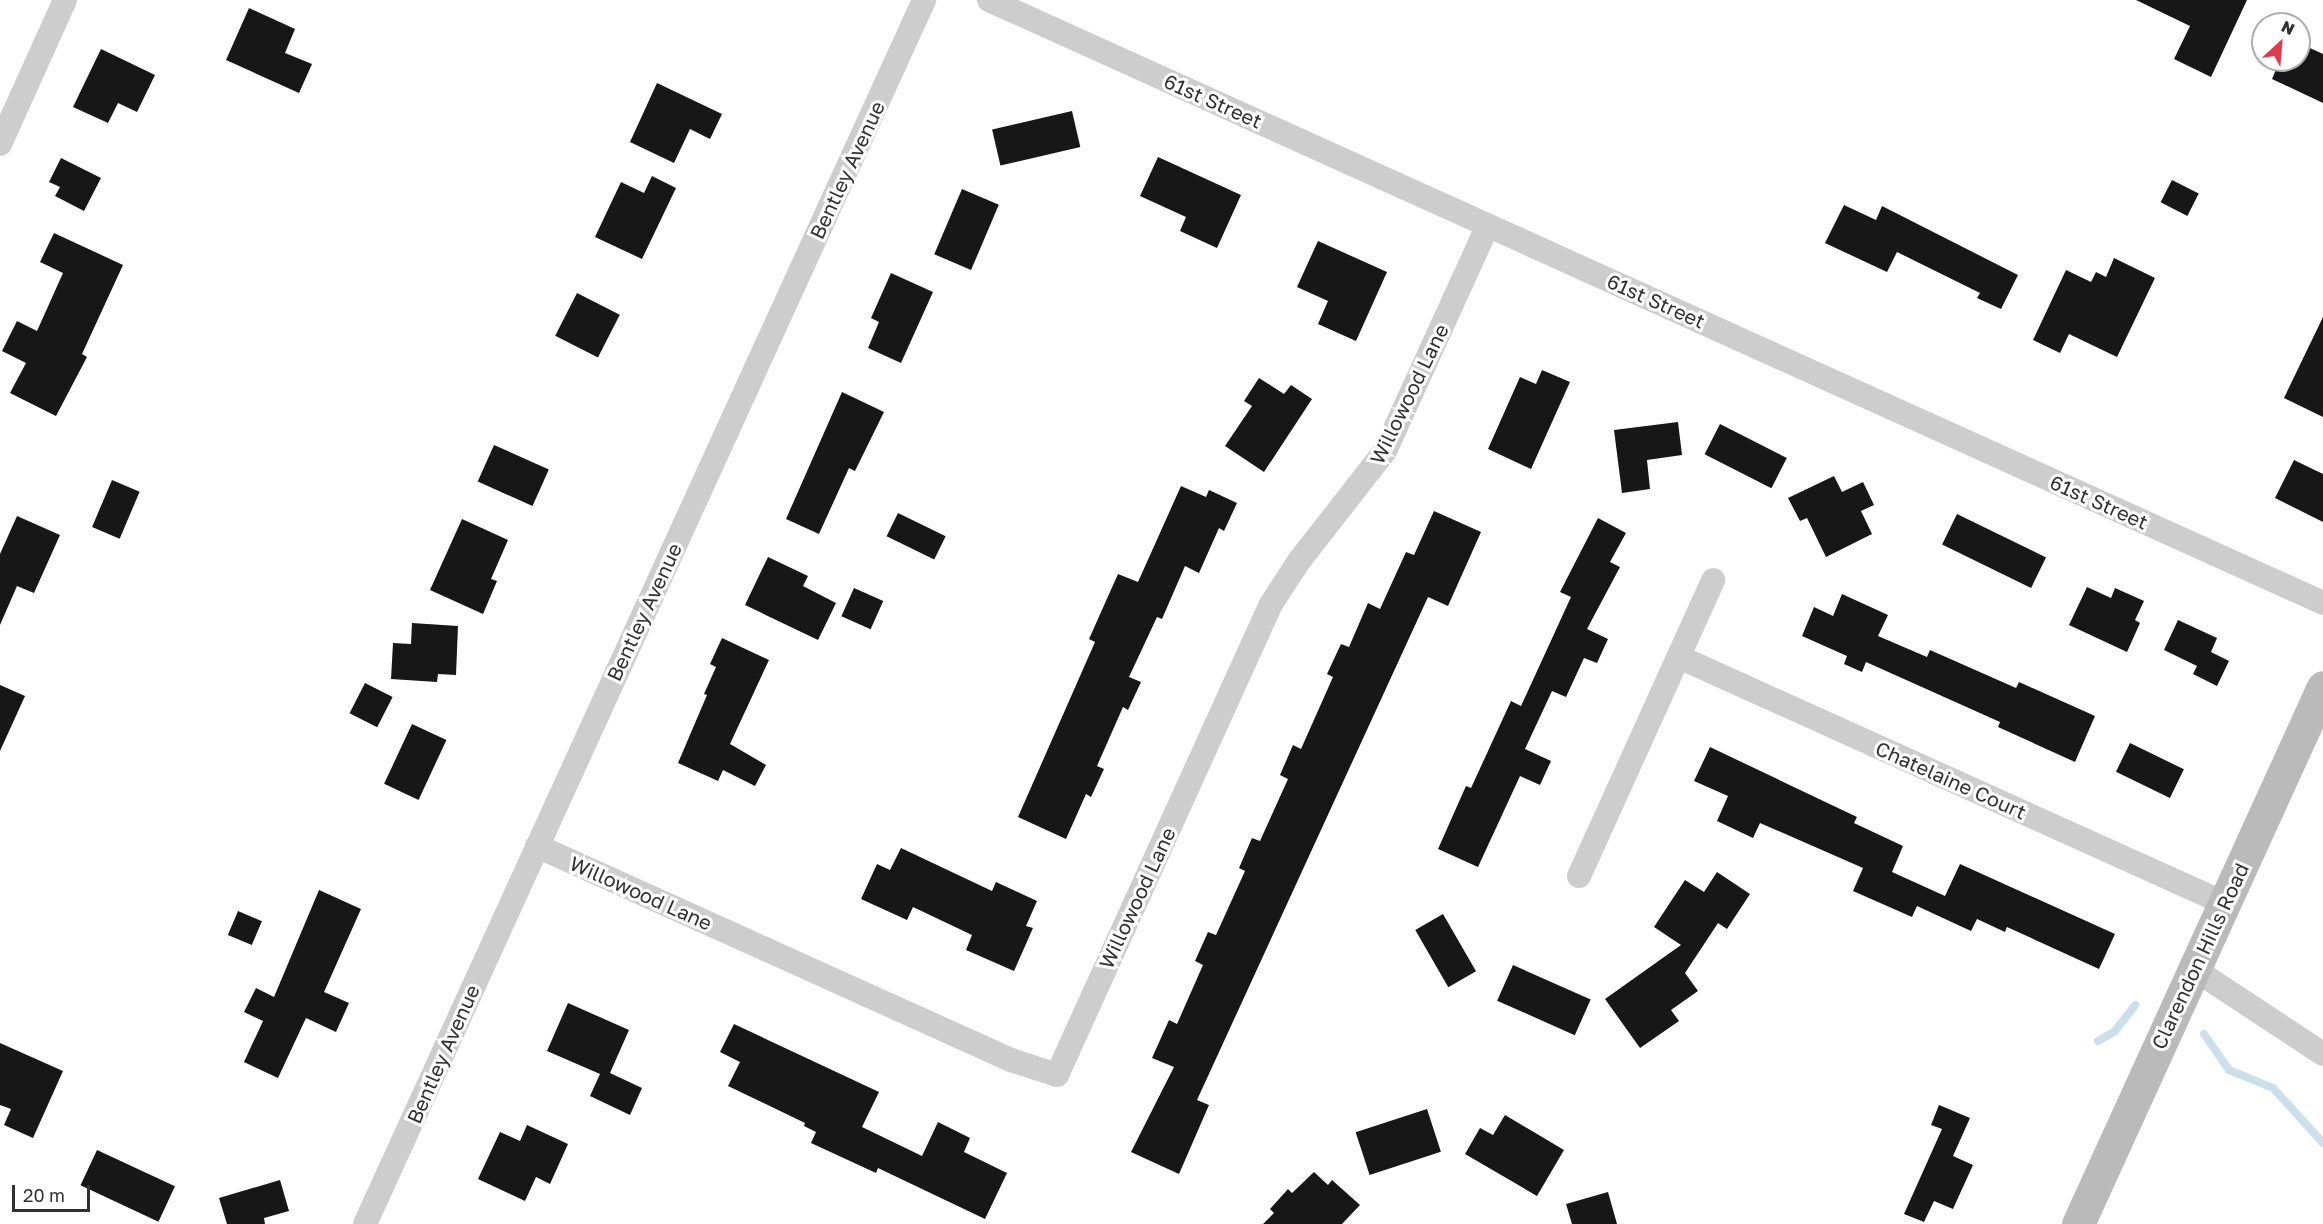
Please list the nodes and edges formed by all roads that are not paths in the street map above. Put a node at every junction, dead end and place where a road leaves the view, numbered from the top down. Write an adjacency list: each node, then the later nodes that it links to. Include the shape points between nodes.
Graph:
1 (65, 0): 4 (street)
2 (924, 0): 10 (street, Bentley Avenue)
3 (989, 0): 5 (street, 61st Street)
4 (0, 144)
5 (1488, 225): 7 (street, 61st Street); 10 (street, Willowood Lane, via 1385,451 1299,561 1271,604 1057,1075 1011,1060)
6 (1713, 580): 8 (street)
7 (2323, 603)
8 (1679, 657): 11 (street); 12 (street, Chatelaine Court)
9 (2323, 687): 12 (street, Clarendon Hills Road)
10 (537, 846): 15 (street, Bentley Avenue)
11 (1579, 876)
12 (2224, 903): 13 (street, Clarendon Hills Road)
13 (2194, 969): 14 (street); 16 (street, Clarendon Hills Road)
14 (2323, 1054)
15 (365, 1224)
16 (2078, 1224)

